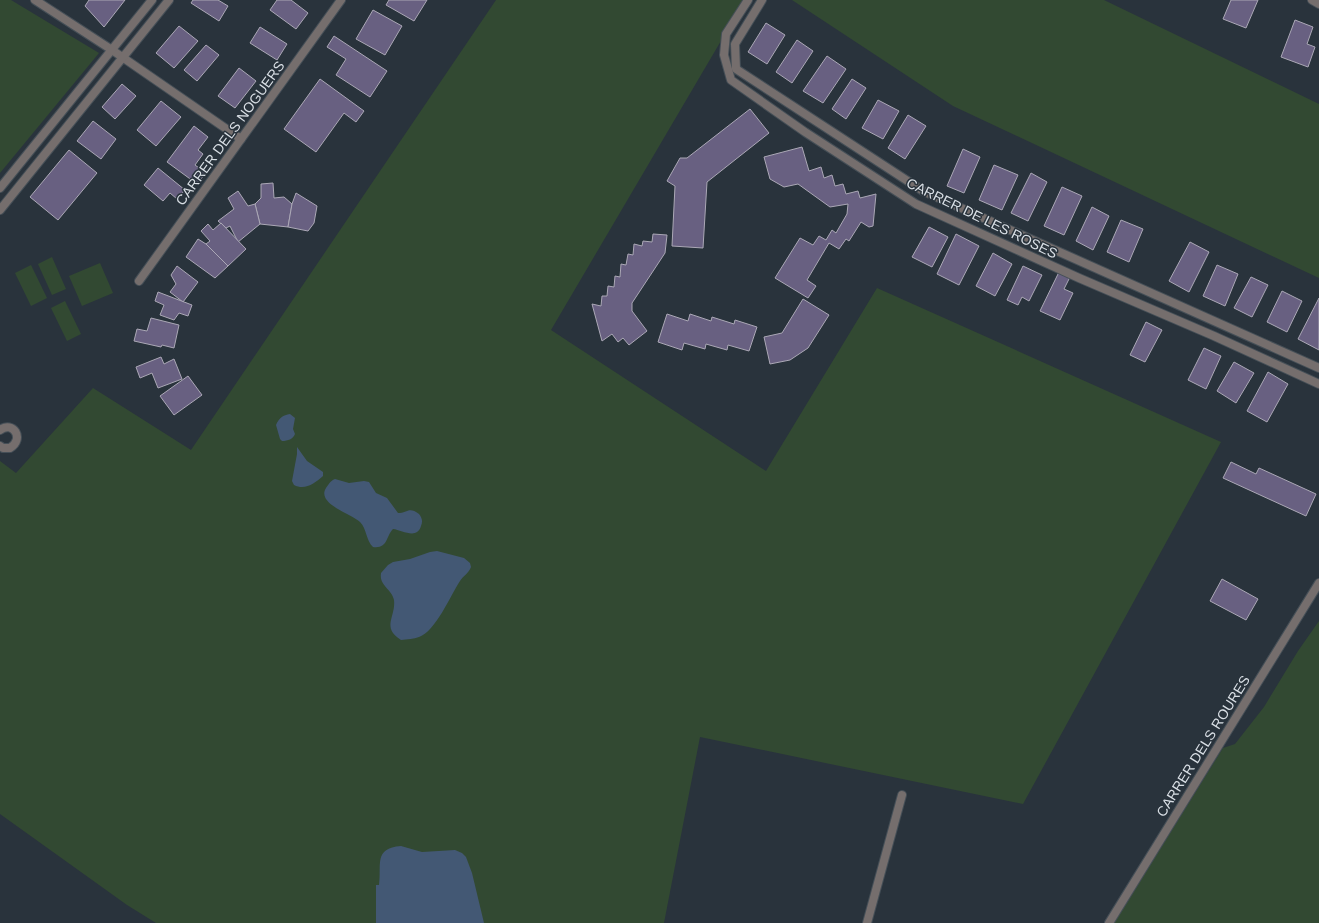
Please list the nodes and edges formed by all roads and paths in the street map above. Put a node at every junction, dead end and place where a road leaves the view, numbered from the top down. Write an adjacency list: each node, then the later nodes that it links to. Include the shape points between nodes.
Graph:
1 (35, 0): 9 (street)
2 (152, 0): 9 (street)
3 (168, 0): 10 (street)
4 (341, 0): 11 (street, CARRER DELS NOGUERS)
5 (748, 0): 16 (street, CARRER DE LES ROSES, via 726,34 724,55 731,80 805,132 916,204)
6 (762, 0): 15 (street, CARRER DE LES ROSES, via 735,44 736,69 923,191)
7 (1312, 0): 8 (street)
8 (1319, 4)
9 (112, 50): 10 (street); 12 (street)
10 (122, 57): 11 (street); 13 (street)
11 (241, 139): 14 (street, CARRER DELS NOGUERS)
12 (0, 188)
13 (0, 210)
14 (139, 281)
15 (1319, 368)
16 (1319, 384)
17 (1, 428): 18 (street, via 15,431 17,440 10,448)
18 (0, 446)
19 (1319, 583): 22 (street, CARRER DELS ROURES)
20 (902, 795): 21 (street)
21 (867, 923)
22 (1109, 923)

